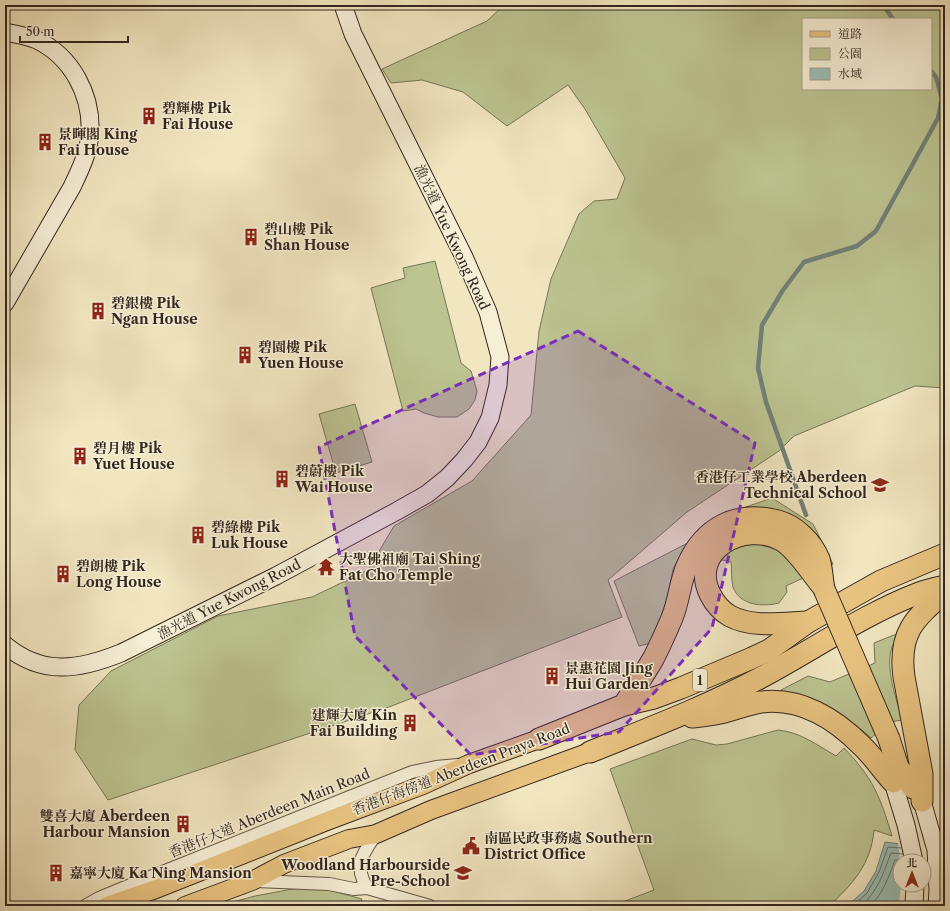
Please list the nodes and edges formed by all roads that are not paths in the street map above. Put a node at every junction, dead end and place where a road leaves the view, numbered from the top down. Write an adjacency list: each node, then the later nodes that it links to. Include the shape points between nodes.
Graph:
1 (343, 5): 9 (street, 漁光道 Yue Kwong Road, via 353,34 464,257 488,312 500,357 500,371 495,403 484,430 456,469 439,485 414,501 276,576 121,653 80,666 54,667 26,659)
2 (5, 32): 3 (street, via 26,36 47,46 72,70 89,105 90,133 85,158 72,187)
3 (5, 303)
4 (945, 554): 8 (highway, 1, via 881,581)
5 (700, 559): 8 (highway, via 706,570 706,586 714,601 730,616 751,623); 10 (highway, via 687,566 672,616 654,658); 15 (highway, bridge, via 732,537 743,534 764,535 781,540 793,549 824,589 888,739)
6 (945, 586): 11 (highway, 香港仔海傍道 Aberdeen Praya Road / 1, via 919,593 885,608 760,678)
7 (945, 592): 16 (highway, via 916,619 905,642 902,664 922,774)
8 (808, 622): 10 (highway, 香港仔海傍道 Aberdeen Praya Road / 1, via 769,650 752,658 654,698)
9 (5, 645)
10 (624, 705): 12 (highway, 香港仔海傍道 Aberdeen Praya Road / 1)
11 (674, 719): 13 (highway, 香港仔海傍道 Aberdeen Praya Road / 1); 15 (highway, via 720,713 771,701 800,706 840,725)
12 (539, 739): 14 (main road, 香港仔海傍道 Aberdeen Praya Road)
13 (590, 752): 17 (main road, 香港仔海傍道 Aberdeen Praya Road, via 431,810)
14 (469, 764): 22 (street, 香港仔大道 Aberdeen Main Road, via 412,772 174,867); 23 (main road, 香港仔海傍道 Aberdeen Praya Road, via 156,889)
15 (895, 775): 16 (highway); 18 (street)
16 (922, 801): 27 (street, via 936,850)
17 (376, 834): 19 (main road, 香港仔海傍道 Aberdeen Praya Road, via 350,839 284,864); 20 (street, via 360,861 361,879)
18 (912, 853)
19 (252, 881): 20 (street); 24 (main road, 香港仔海傍道 Aberdeen Praya Road)
20 (367, 888): 25 (street)
21 (915, 893): 26 (street)
22 (85, 906)
23 (107, 906)
24 (186, 906)
25 (430, 906)
26 (914, 906)
27 (937, 906)

